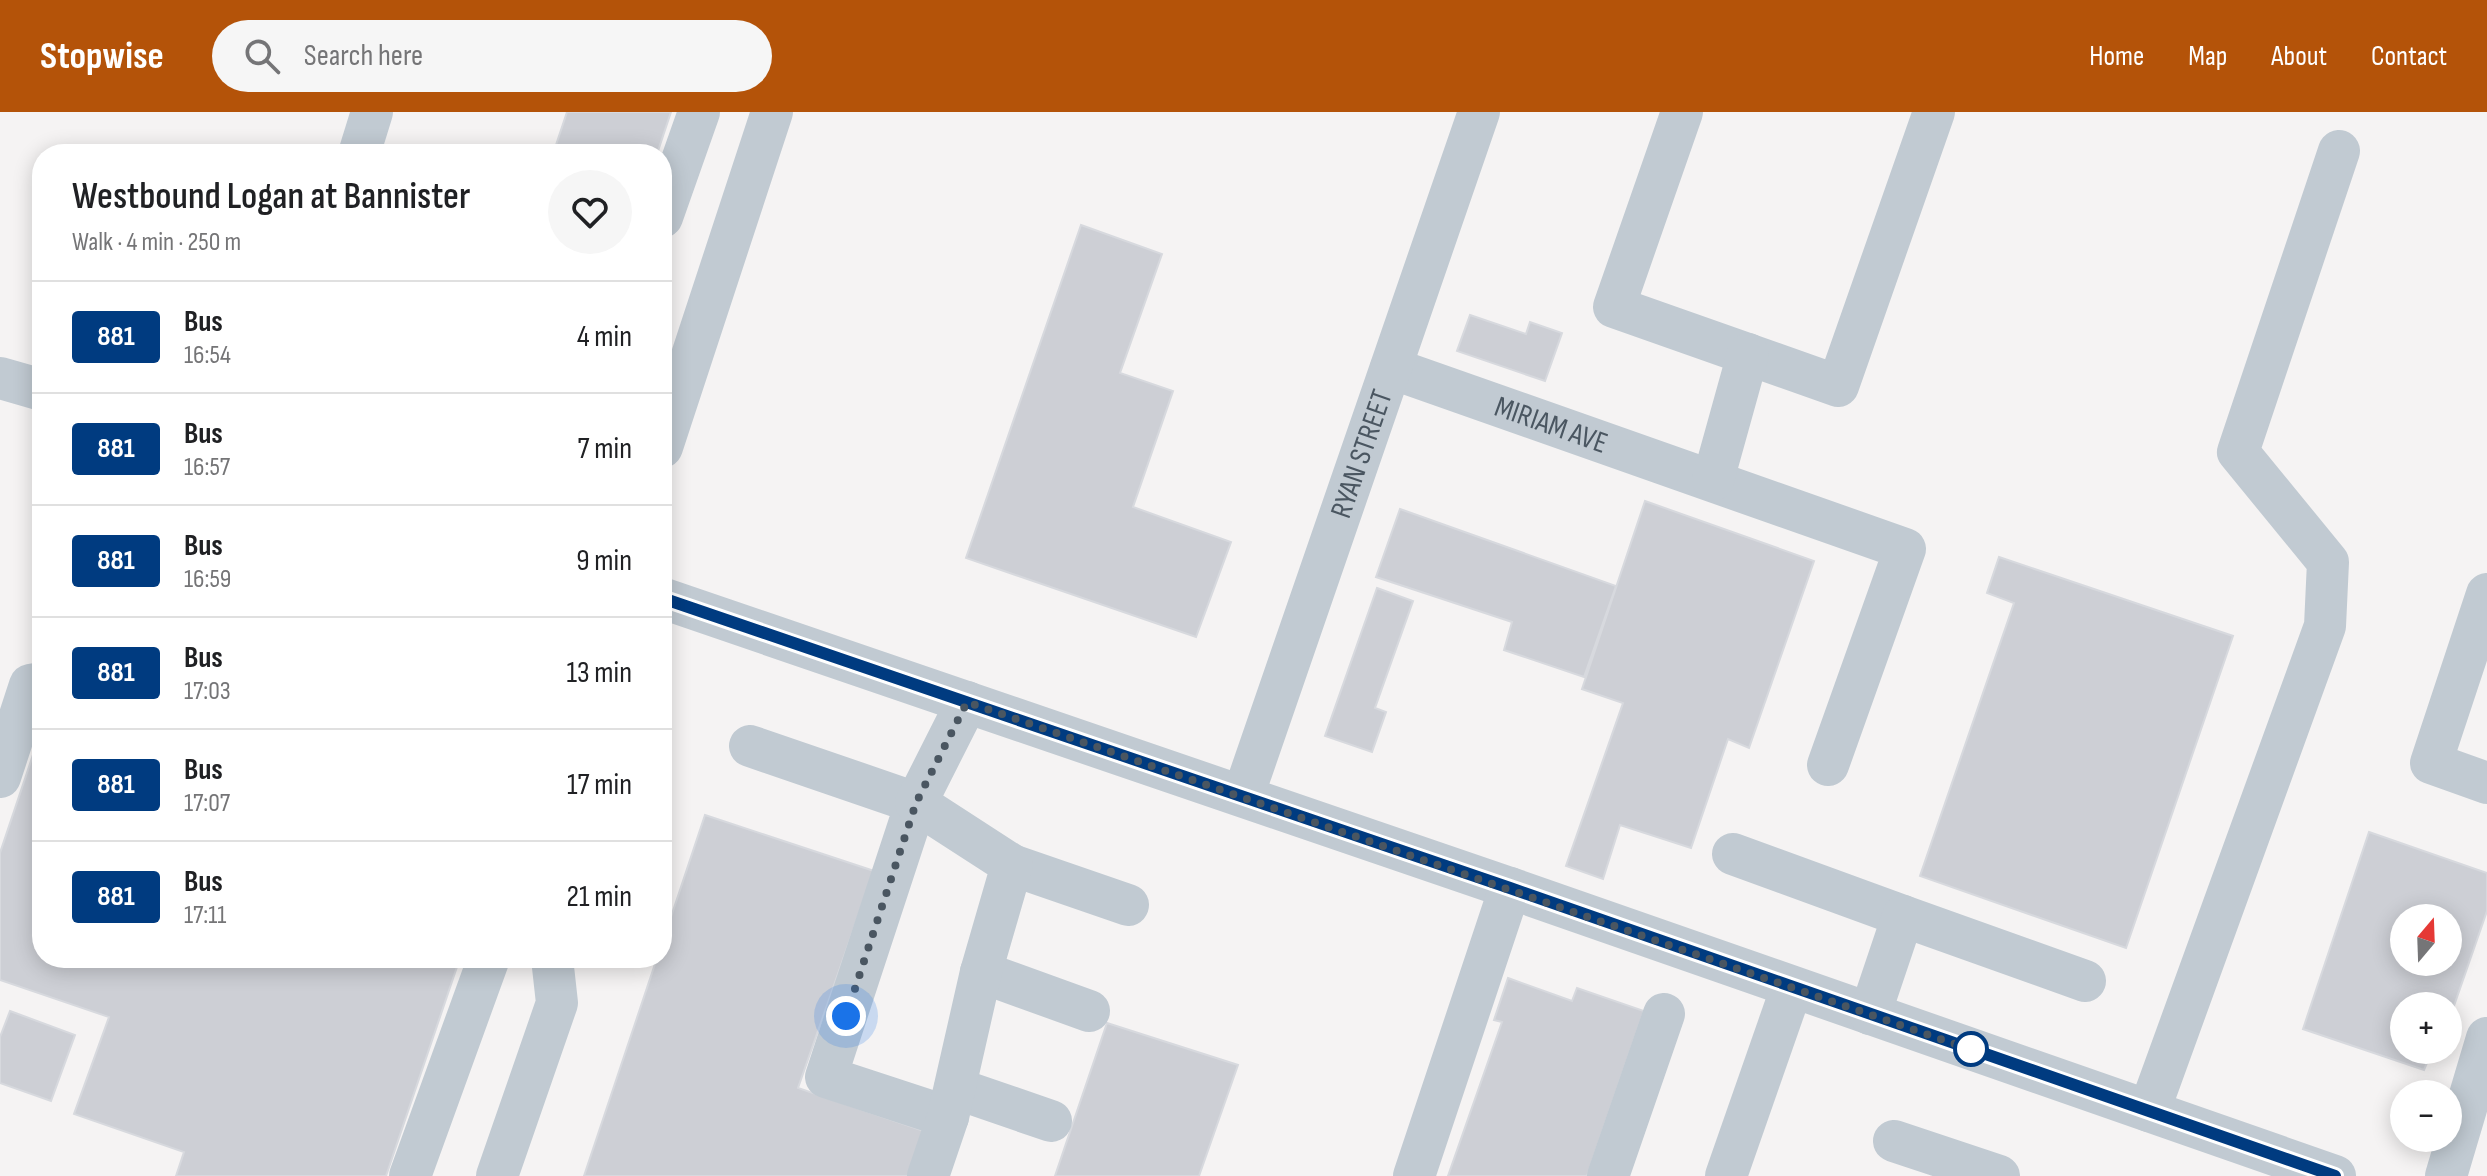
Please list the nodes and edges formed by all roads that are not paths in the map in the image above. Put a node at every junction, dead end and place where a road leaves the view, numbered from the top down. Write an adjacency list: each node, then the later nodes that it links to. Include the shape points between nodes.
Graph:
1 (372, 112): 7 (street)
2 (699, 112): 9 (street)
3 (772, 112): 14 (street)
4 (1479, 112): 11 (street, RYAN STREET)
5 (1682, 112): 10 (street, via 1614,307)
6 (1934, 112): 10 (street, via 1838,386)
7 (362, 144)
8 (2339, 151): 41 (street, via 2238,452 2328,562 2325,626)
9 (672, 189)
10 (1748, 354): 15 (street)
11 (1391, 368): 15 (street, MIRIAM AVE); 24 (street, RYAN STREET)
12 (0, 378): 13 (street)
13 (32, 387)
14 (672, 417)
15 (1713, 480): 21 (street, MIRIAM AVE, via 1905,549)
16 (2487, 594): 23 (street, via 2431,763)
17 (672, 601): 19 (street)
18 (32, 685): 22 (street)
19 (967, 702): 24 (street); 25 (street)
20 (750, 746): 25 (street)
21 (1828, 765)
22 (0, 777)
23 (2487, 783)
24 (1243, 796): 28 (street)
25 (916, 803): 27 (street); 40 (street, via 826,1077)
26 (1733, 854): 30 (street)
27 (1012, 865): 29 (street); 33 (street)
28 (1510, 888): 35 (street); 47 (street)
29 (1128, 905)
30 (1903, 916): 34 (street); 38 (street)
31 (485, 968): 44 (street)
32 (553, 968): 45 (street, via 557,1003)
33 (981, 972): 36 (street); 40 (street)
34 (2085, 981)
35 (1792, 987): 38 (street); 49 (street)
36 (1089, 1011)
37 (1664, 1014): 48 (street)
38 (1870, 1014): 41 (street)
39 (2487, 1038): 52 (street)
40 (952, 1103): 42 (street); 46 (street)
41 (2149, 1111): 51 (street)
42 (1051, 1121)
43 (1894, 1141): 50 (street)
44 (410, 1176)
45 (497, 1176)
46 (928, 1176)
47 (1414, 1176)
48 (1608, 1176)
49 (1726, 1176)
50 (1999, 1176)
51 (2335, 1176)
52 (2446, 1176)

